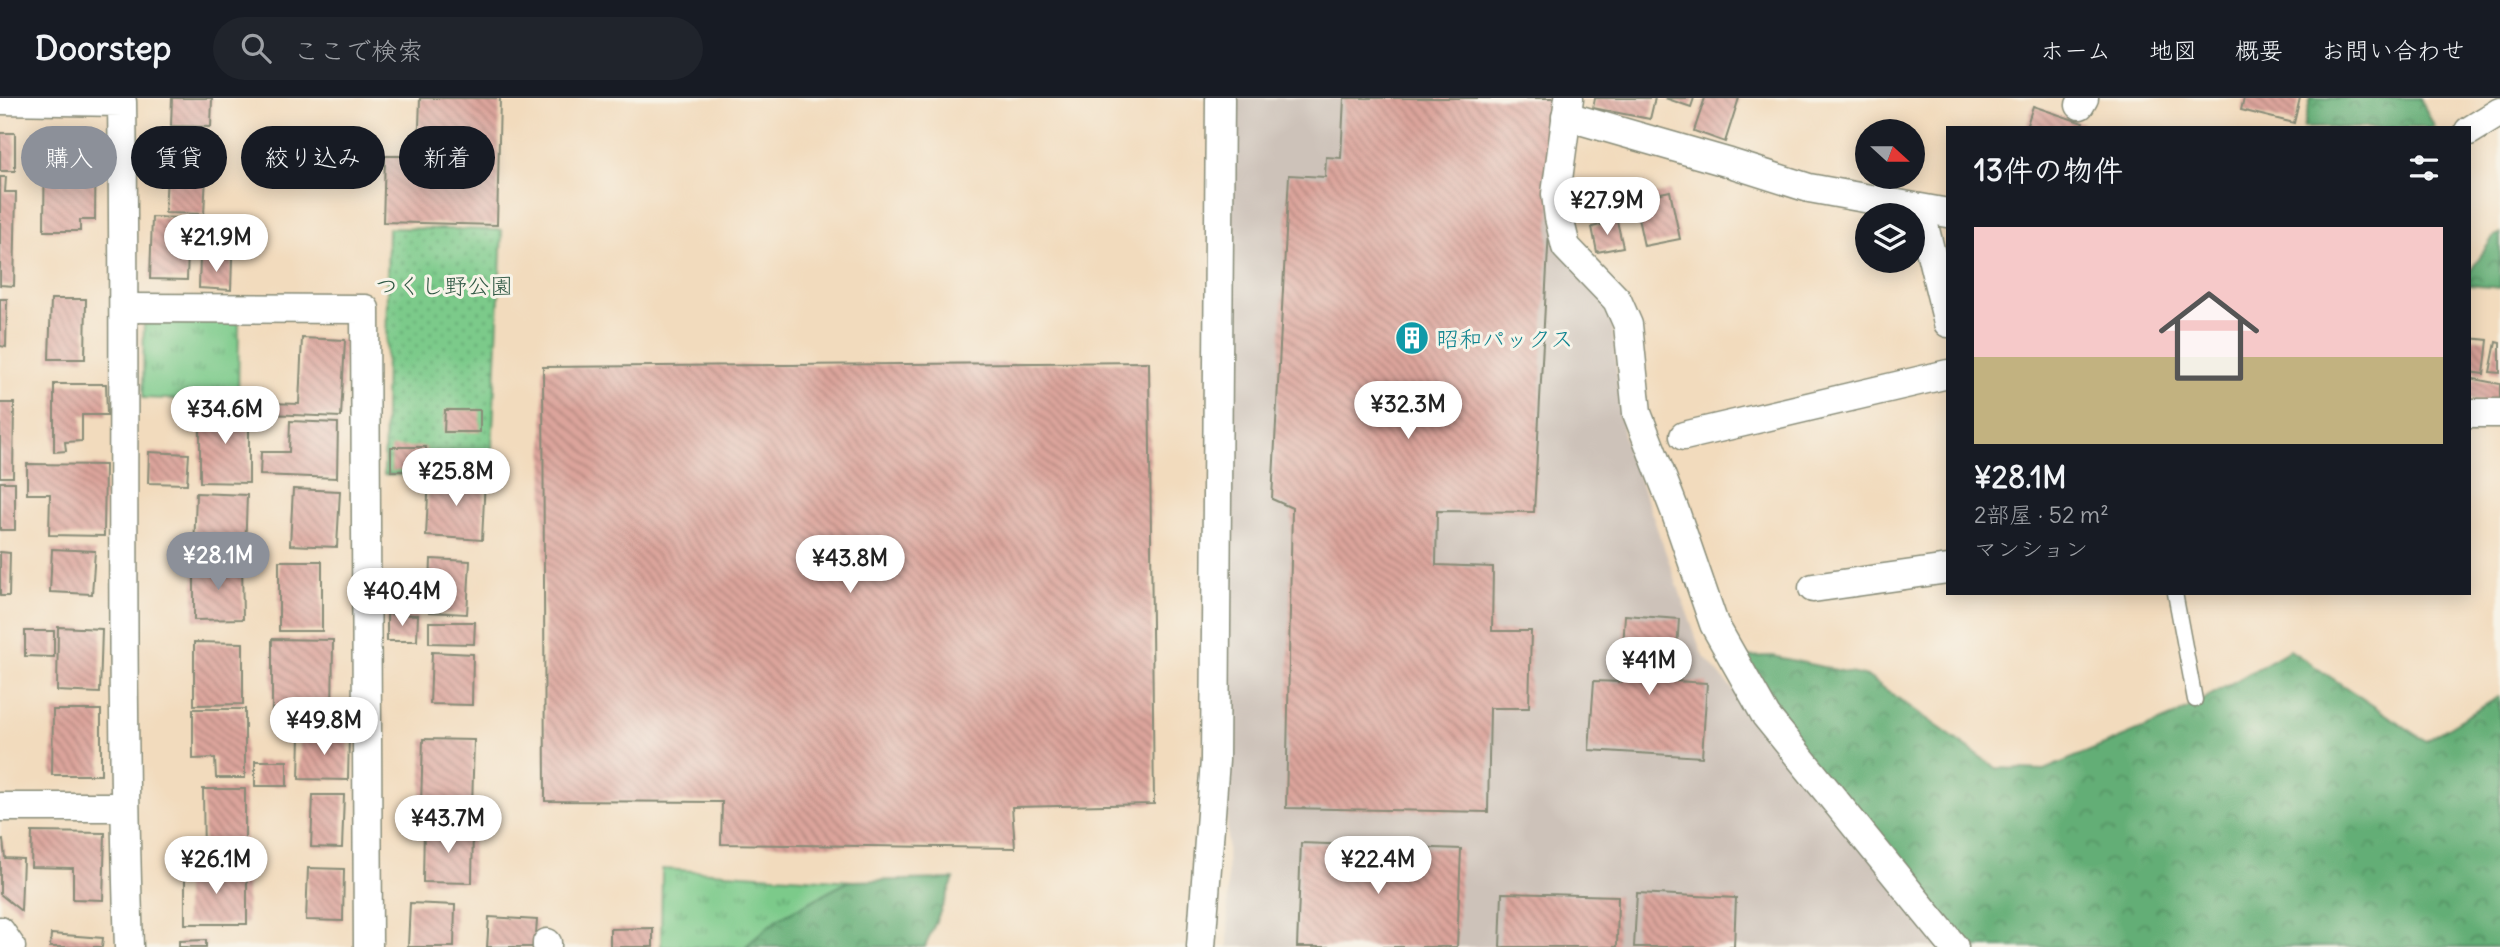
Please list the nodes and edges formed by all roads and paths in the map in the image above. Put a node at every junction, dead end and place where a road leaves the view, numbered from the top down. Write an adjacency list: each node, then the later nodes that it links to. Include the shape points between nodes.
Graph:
1 (1220, 98): 26 (street, via 1215,760)
2 (0, 100): 10 (street, via 122,102)
3 (1567, 107): 6 (street, via 1809,188); 27 (street, via 1556,194 1566,247 1617,300 1628,325 1637,413 1714,624 1766,716)
4 (2500, 111): 5 (street)
5 (2471, 130)
6 (1888, 203)
7 (1925, 210): 8 (street)
8 (1946, 214)
9 (1925, 229): 11 (street)
10 (125, 308): 21 (street); 25 (street, via 365,309)
11 (1946, 315)
12 (1946, 374): 15 (street)
13 (2471, 413): 14 (street)
14 (2500, 413)
15 (1684, 436)
16 (1946, 569): 17 (street)
17 (1814, 588)
18 (2175, 595): 19 (lane)
19 (2195, 700)
20 (0, 807): 21 (street)
21 (124, 807): 24 (street)
22 (0, 931): 23 (street)
23 (11, 947)
24 (129, 947)
25 (368, 947)
26 (1201, 947)
27 (1954, 947)

